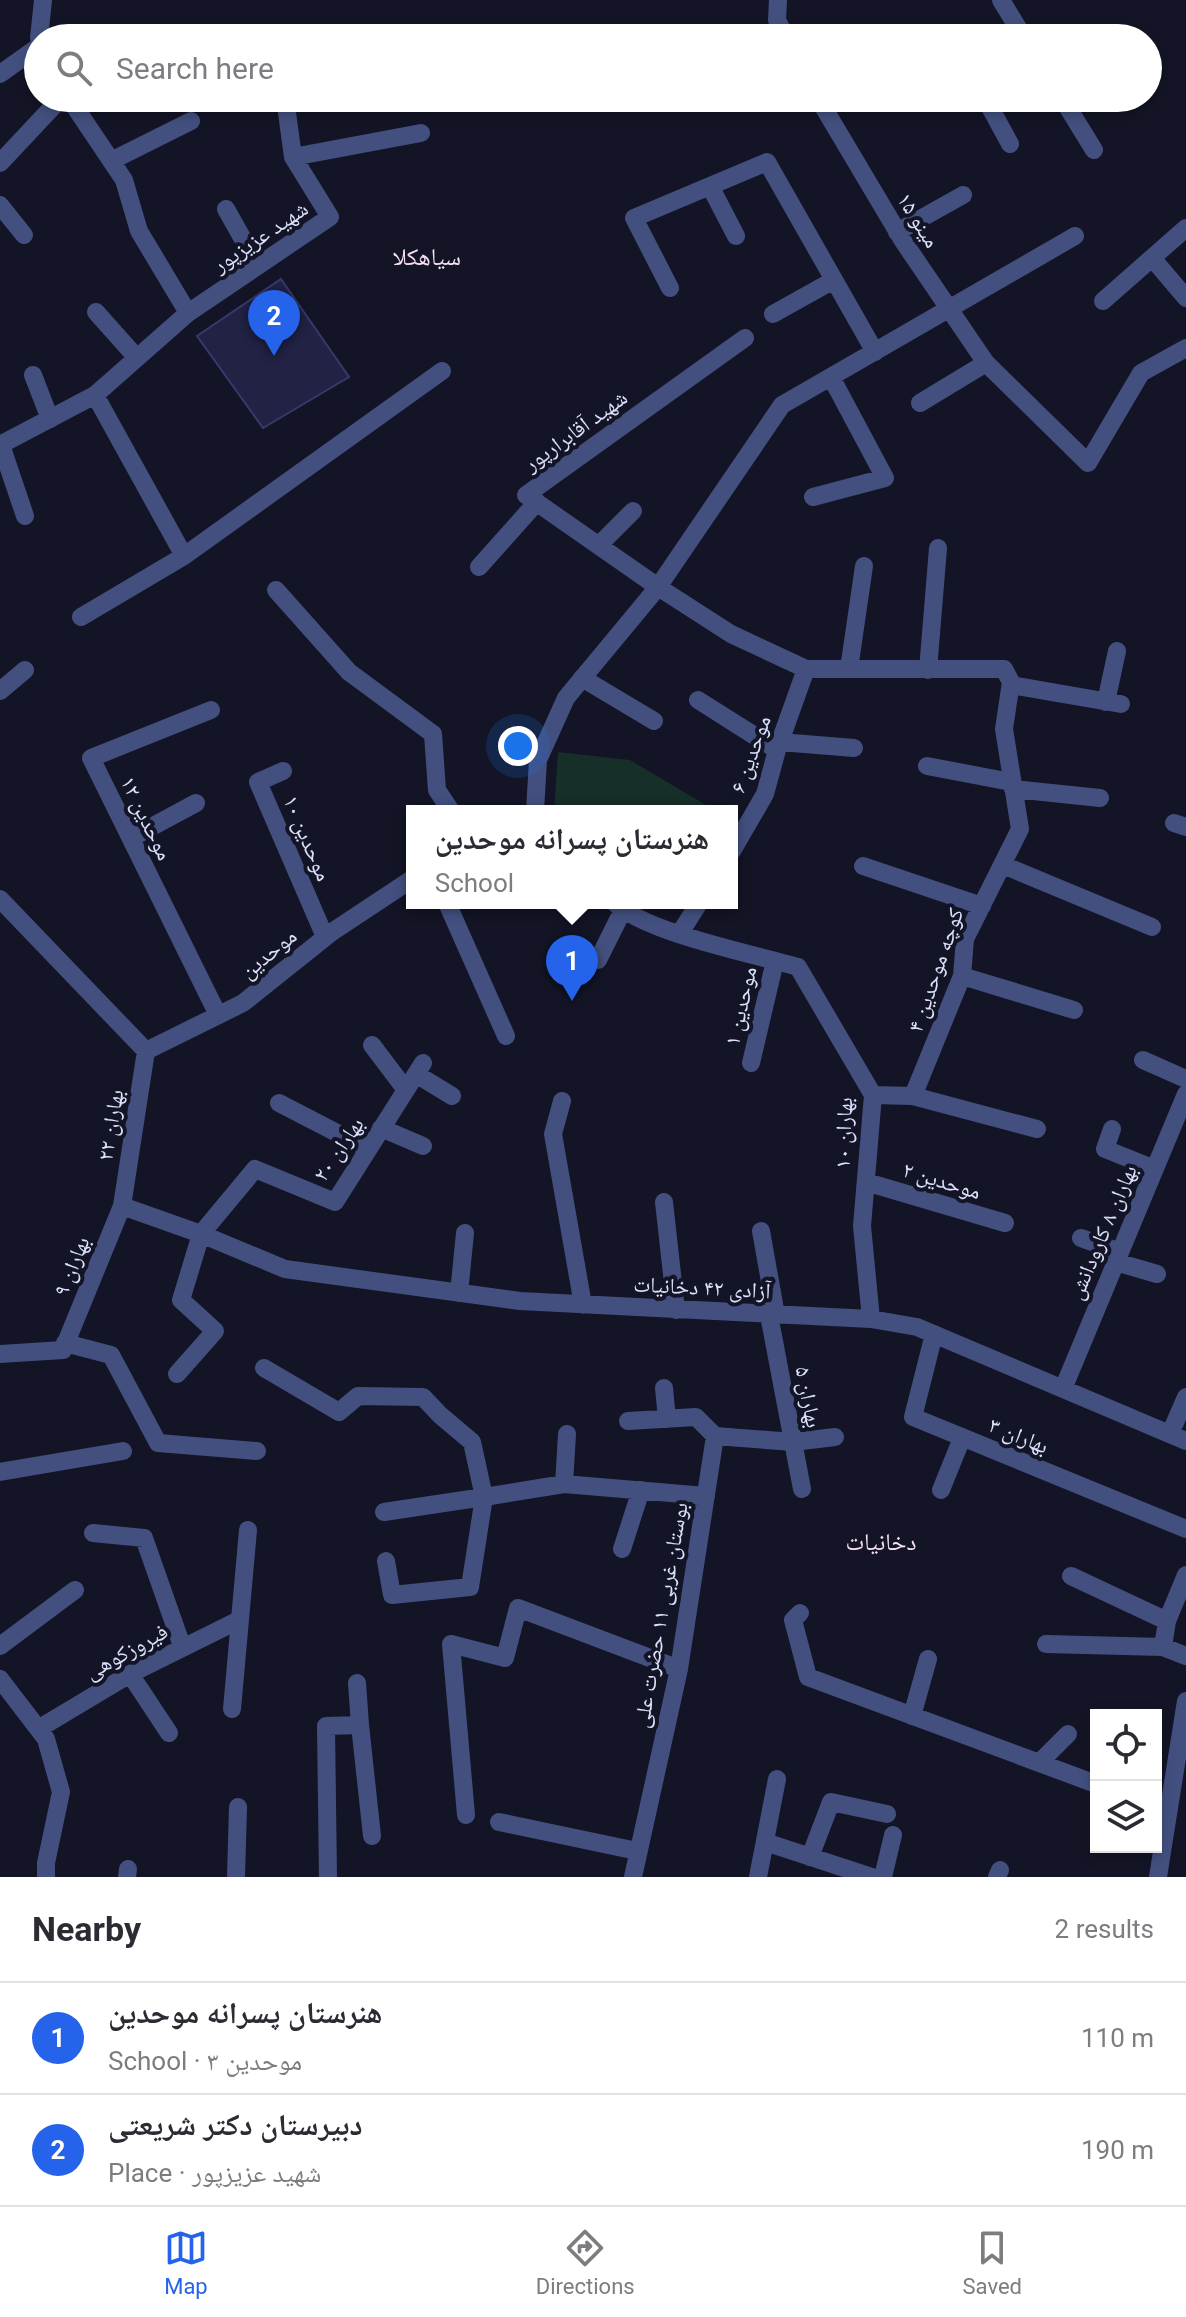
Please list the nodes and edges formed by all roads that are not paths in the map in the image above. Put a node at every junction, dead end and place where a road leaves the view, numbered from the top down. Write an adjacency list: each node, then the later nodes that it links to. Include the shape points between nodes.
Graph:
1 (43, 0): 4 (street)
2 (778, 0): 5 (street)
3 (1001, 0): 6 (street)
4 (40, 24)
5 (779, 24)
6 (1016, 24)
7 (24, 57): 8 (street)
8 (0, 74)
9 (48, 112): 21 (street)
10 (78, 112): 20 (street)
11 (287, 112): 19 (street, شهید عزیزپور)
12 (826, 112): 27 (street, مینو ۱۵)
13 (993, 112): 17 (street)
14 (1071, 112): 18 (street)
15 (191, 121): 20 (street)
16 (421, 133): 19 (street)
17 (1010, 144)
18 (1094, 150)
19 (293, 157): 32 (street, شهید عزیزپور, via 330,217)
20 (111, 161): 39 (street, via 124,180 139,231)
21 (0, 163)
22 (710, 186): 29 (street); 33 (street, via 767,162); 34 (street, via 634,218)
23 (963, 195): 27 (street)
24 (0, 205): 28 (street)
25 (226, 209): 32 (street)
26 (1186, 228): 31 (street)
27 (897, 232): 37 (street, مینو ۱۵)
28 (24, 235)
29 (736, 236)
30 (1075, 236): 37 (street)
31 (1152, 258): 35 (street); 36 (street)
32 (258, 266): 39 (street, شهید عزیزپور)
33 (834, 280): 40 (street); 43 (street)
34 (670, 288)
35 (1186, 298)
36 (1103, 301)
37 (948, 310): 43 (street); 45 (street, مینو ۱۵)
38 (96, 312): 44 (street)
39 (188, 313): 44 (street, شهید عزیزپور)
40 (773, 314)
41 (745, 338): 54 (street, شهید آقابرارپور, via 526,495)
42 (1186, 348): 45 (street, مینو ۱۵, via 1141,373 1088,463)
43 (875, 352): 48 (street)
44 (137, 358): 49 (street, شهید عزیزپور)
45 (986, 363): 50 (street)
46 (442, 371): 59 (street)
47 (33, 375): 51 (street)
48 (831, 377): 53 (street, via 885,478); 62 (street, via 782,405)
49 (95, 395): 51 (street, شهید عزیزپور); 59 (street)
50 (920, 403)
51 (50, 419): 52 (street, شهید عزیزپور)
52 (0, 445): 56 (street)
53 (813, 497)
54 (537, 502): 57 (street, شهید آقابرارپور); 61 (street)
55 (633, 511): 57 (street)
56 (25, 516)
57 (599, 545): 62 (street, شهید آقابرارپور)
58 (938, 548): 69 (street)
59 (184, 556): 64 (street)
60 (864, 566): 67 (street)
61 (479, 567)
62 (658, 587): 66 (street, شهید آقابرارپور, via 731,634); 70 (street)
63 (276, 590): 83 (street, via 349,672 433,734 437,790)
64 (81, 617)
65 (1117, 651): 71 (street, via 1114,703)
66 (806, 669): 67 (street); 76 (street, موحدین ۶)
67 (849, 669): 69 (street)
68 (25, 670): 72 (street)
69 (928, 670): 71 (street, via 1004,669)
70 (582, 678): 75 (street); 84 (street, via 566,698 538,760)
71 (1011, 684): 80 (street, کوچه موحدین ۴, via 1004,729)
72 (0, 691)
73 (698, 700): 76 (street)
74 (211, 710): 85 (street, موحدین ۱۲, via 91,758)
75 (654, 721)
76 (778, 746): 77 (street); 86 (street, موحدین ۶, via 765,794)
77 (854, 748)
78 (927, 766): 80 (street)
79 (283, 771): 98 (street, موحدین ۱۰, via 258,782)
80 (1012, 785): 81 (street); 87 (street, کوچه موحدین ۴, via 1020,829)
81 (1100, 798)
82 (196, 803): 85 (street)
83 (447, 805)
84 (535, 805)
85 (131, 838): 103 (street, موحدین ۱۲)
86 (738, 841)
87 (1003, 865): 91 (street, کوچه موحدین ۴); 96 (street)
88 (863, 866): 91 (street)
89 (406, 883): 98 (street, موحدین)
90 (0, 899): 106 (street)
91 (982, 906): 101 (street, کوچه موحدین ۴, via 965,939)
92 (450, 909): 104 (street)
93 (618, 909): 99 (street)
94 (625, 909): 97 (street)
95 (695, 909): 97 (street)
96 (1152, 927)
97 (680, 933): 100 (street)
98 (325, 937): 103 (street, موحدین, via 243,1003)
99 (598, 960)
100 (775, 961): 108 (street, موحدین ۱); 112 (street, بهاران ۱۰, via 798,967)
101 (962, 976): 102 (street); 114 (street, کوچه موحدین ۴)
102 (1074, 1010)
103 (218, 1015): 106 (street, موحدین)
104 (506, 1036)
105 (372, 1045): 109 (street)
106 (146, 1051): 125 (street, بهاران ۲۲)
107 (1143, 1060): 110 (street)
108 (751, 1063)
109 (415, 1076): 113 (street); 117 (street, بهاران ۲۰)
110 (1186, 1079)
111 (1186, 1094): 122 (street, بهاران ۸ کارودانش)
112 (873, 1095): 114 (street); 123 (street, بهاران ۱۰)
113 (452, 1096)
114 (913, 1096): 118 (street)
115 (562, 1101): 134 (street, via 553,1134)
116 (279, 1103): 121 (street)
117 (381, 1128): 120 (street); 121 (street, بهاران ۲۰)
118 (1037, 1129)
119 (1112, 1129): 122 (street, via 1105,1149)
120 (423, 1146)
121 (368, 1149): 129 (street, بهاران ۲۰, via 335,1202 255,1169)
122 (1155, 1169): 131 (street, بهاران ۸ کارودانش)
123 (866, 1182): 126 (street, موحدین ۲); 137 (street, بهاران ۱۰, via 862,1226)
124 (664, 1202): 135 (street)
125 (122, 1206): 129 (street, آزادی ۴۲ دخانیات); 139 (street, بهاران ۹)
126 (1005, 1223)
127 (761, 1231): 136 (street, بهاران ۵)
128 (465, 1233): 133 (street)
129 (201, 1234): 133 (street, آزادی ۴۲ دخانیات, via 285,1269); 142 (street, via 181,1300 215,1331)
130 (1081, 1238): 131 (street)
131 (1118, 1257): 132 (street); 144 (street, بهاران ۸ کارودانش)
132 (1157, 1274)
133 (459, 1293): 134 (street, آزادی ۴۲ دخانیات)
134 (583, 1305): 135 (street, آزادی ۴۲ دخانیات)
135 (676, 1310): 136 (street, آزادی ۴۲ دخانیات)
136 (772, 1315): 137 (street, آزادی ۴۲ دخانیات); 153 (street, بهاران ۵)
137 (871, 1319): 138 (street, آزادی ۴۲ دخانیات)
138 (934, 1334): 144 (street, آزادی ۴۲ دخانیات); 152 (street, بهاران ۳, via 913,1417)
139 (65, 1343): 140 (street, via 63,1350); 155 (street, via 111,1355 158,1443)
140 (0, 1354)
141 (264, 1368): 162 (street, via 339,1412 358,1396 423,1397 472,1442)
142 (177, 1374)
143 (664, 1388): 146 (street)
144 (1063, 1389): 151 (street, آزادی ۴۲ دخانیات)
145 (1186, 1397): 151 (street)
146 (667, 1419): 147 (street); 149 (street, via 696,1417)
147 (628, 1421)
148 (567, 1434): 157 (street)
149 (715, 1436): 153 (street); 161 (street, بوستان غربی ۱۱ حضرت علی)
150 (835, 1437): 153 (street)
151 (1178, 1437)
152 (962, 1438): 160 (street); 164 (street, بهاران ۳)
153 (793, 1442): 158 (street, بهاران ۵)
154 (123, 1451): 156 (street)
155 (257, 1451)
156 (0, 1472)
157 (564, 1484): 159 (street); 162 (street)
158 (802, 1489)
159 (641, 1490): 161 (street); 167 (street)
160 (941, 1490)
161 (706, 1496): 181 (street, بوستان غربی ۱۱ حضرت علی)
162 (484, 1497): 163 (street); 168 (street, via 470,1587 392,1595)
163 (384, 1512)
164 (1186, 1529)
165 (248, 1530): 173 (street)
166 (93, 1533): 177 (street, via 144,1538)
167 (622, 1549)
168 (386, 1561)
169 (1186, 1575): 174 (street)
170 (1071, 1576): 174 (street)
171 (75, 1590): 176 (street)
172 (800, 1613): 187 (street, via 793,1620 808,1677)
173 (239, 1620): 177 (street, فیروزکوهی); 186 (street)
174 (1167, 1621): 178 (street)
175 (1046, 1644): 178 (street)
176 (0, 1646)
177 (182, 1646): 182 (street, فیروزکوهی)
178 (1163, 1647): 179 (street)
179 (1186, 1656)
180 (928, 1659): 187 (street)
181 (679, 1669): 198 (street, via 518,1608 505,1658 451,1644); 203 (street, بوستان غربی ۱۱ حضرت علی)
182 (130, 1674): 189 (street, فیروزکوهی); 190 (street)
183 (0, 1679): 189 (street)
184 (357, 1683): 188 (street)
185 (1186, 1701): 196 (street)
186 (232, 1709)
187 (912, 1716): 192 (street)
188 (360, 1725): 201 (street); 208 (street, via 326,1726)
189 (38, 1729): 206 (street, via 46,1739 61,1792)
190 (169, 1733)
191 (1068, 1734): 192 (street)
192 (1039, 1763): 194 (street)
193 (777, 1779): 202 (street)
194 (1090, 1782)
195 (238, 1807): 207 (street)
196 (1162, 1808)
197 (887, 1814): 205 (street, via 831,1802)
198 (466, 1815)
199 (499, 1822): 203 (street)
200 (893, 1835): 212 (street)
201 (372, 1836)
202 (765, 1842): 205 (street); 210 (street)
203 (637, 1851): 209 (street, بوستان غربی ۱۱ حضرت علی)
204 (1159, 1853): 213 (street)
205 (810, 1857): 211 (street)
206 (46, 1877)
207 (236, 1877)
208 (328, 1877)
209 (633, 1877)
210 (758, 1877)
211 (872, 1877)
212 (883, 1877)
213 (1158, 1877)

